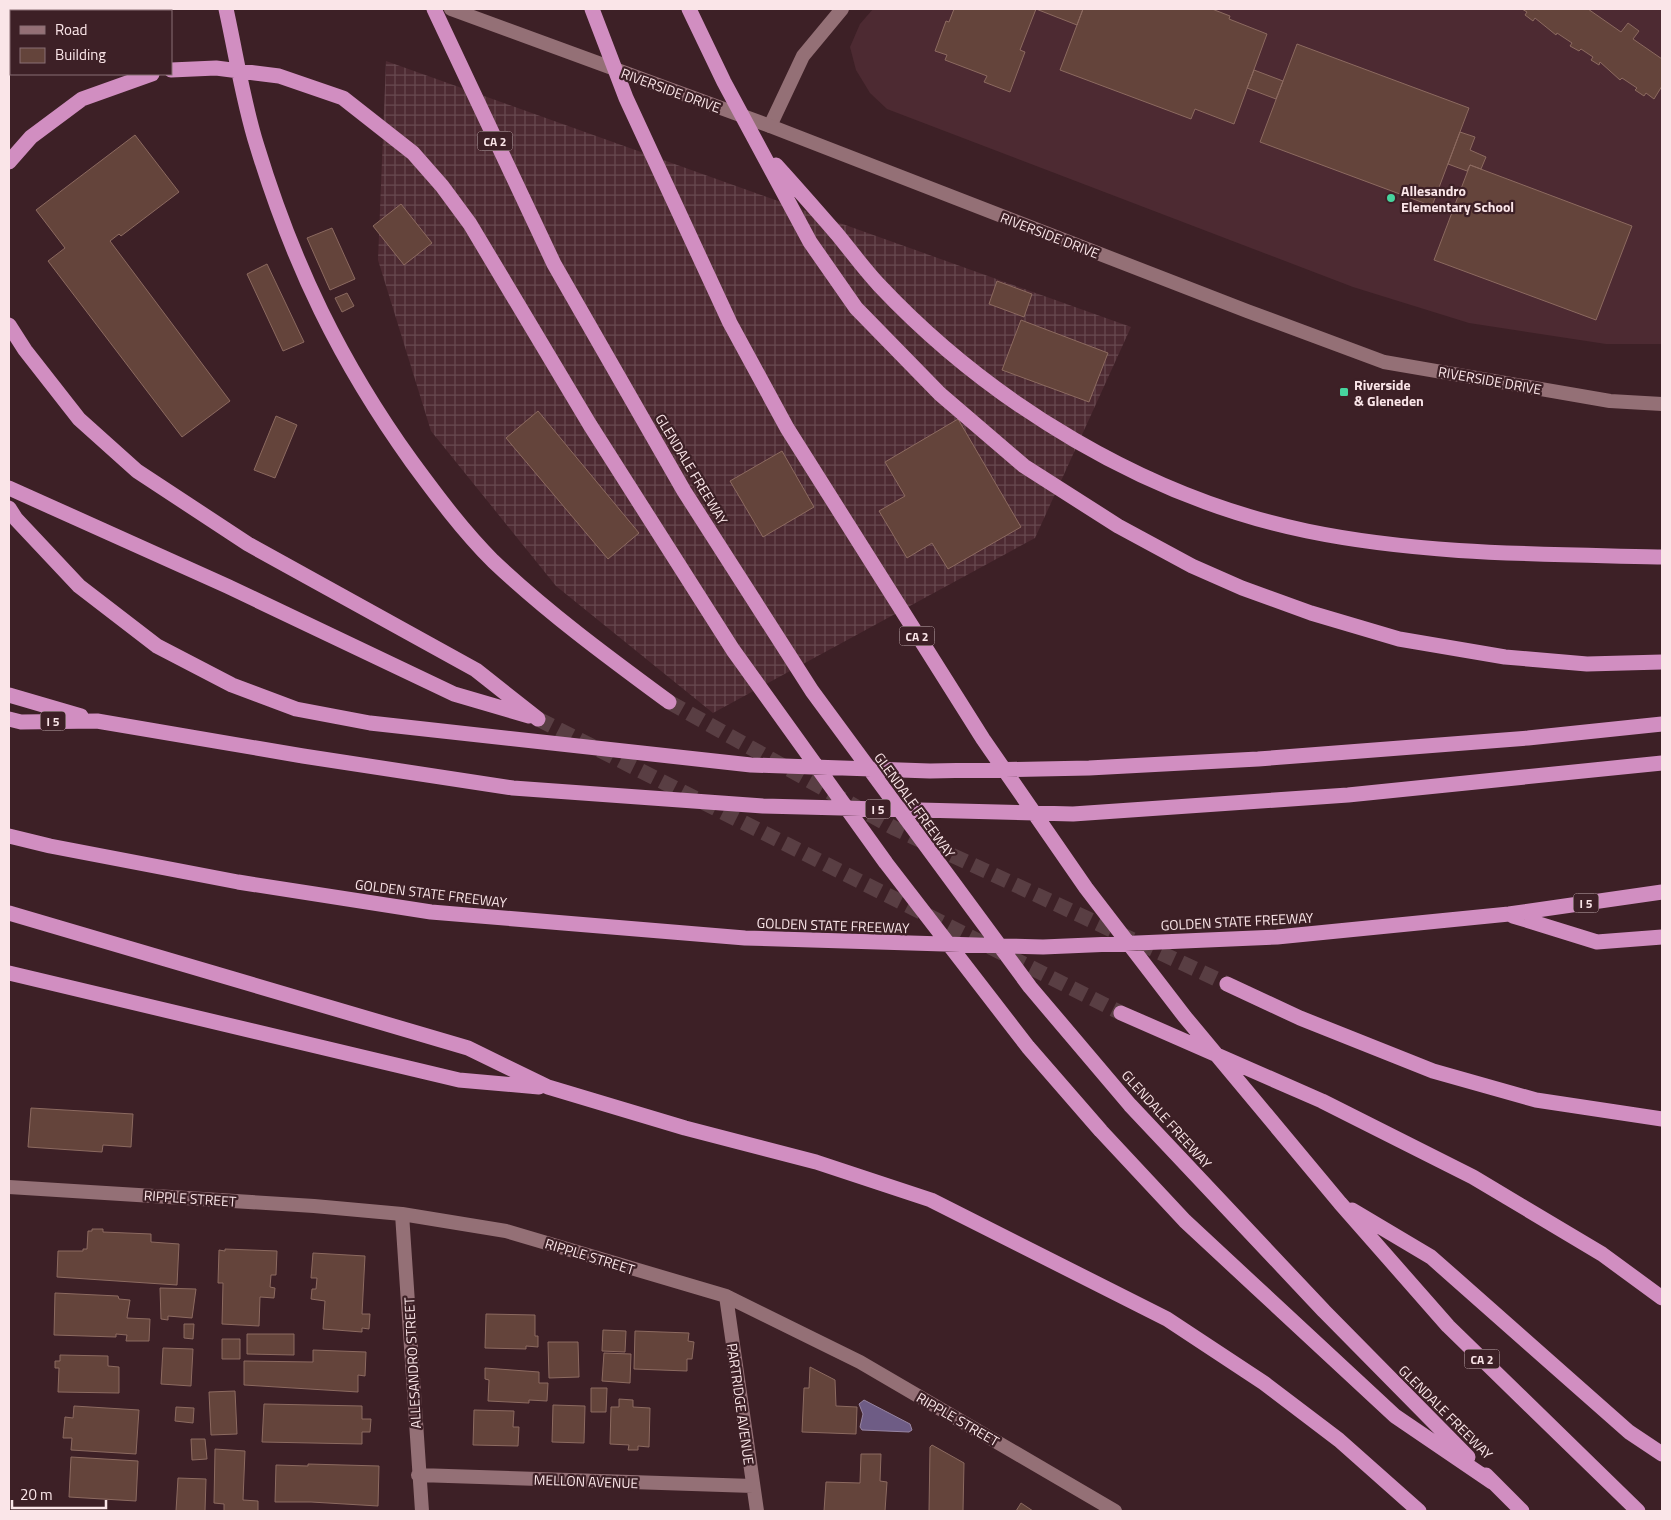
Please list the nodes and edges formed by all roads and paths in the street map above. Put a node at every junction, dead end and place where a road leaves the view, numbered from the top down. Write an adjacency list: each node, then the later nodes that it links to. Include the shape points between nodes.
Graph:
1 (226, 9): 19 (highway, via 256,144 284,230 323,319 376,412 440,501 492,560 576,634)
2 (434, 9): 41 (highway, GLENDALE FREEWAY / CA 2, via 554,264 684,491 812,691 1030,987 1130,1105 1324,1311)
3 (451, 9): 9 (street, RIVERSIDE DRIVE)
4 (592, 9): 35 (highway, CA 2, via 626,98 730,322 787,428 846,525 983,738 1086,888 1185,1017)
5 (689, 9): 10 (highway)
6 (842, 9): 9 (street, via 803,56)
7 (172, 70): 41 (highway, via 216,68 279,76 344,98 413,153 470,224 590,426 733,650 886,863 1028,1046 1101,1131 1185,1220 1395,1416)
8 (149, 75): 11 (highway, via 82,99 31,137)
9 (770, 126): 13 (street, RIVERSIDE DRIVE, via 1384,362 1610,400)
10 (759, 145): 16 (highway, via 879,285 932,335 995,388 1064,434 1147,478 1238,513 1306,531 1393,545 1473,552); 17 (highway, via 810,242 856,308 881,335 940,394 1024,466 1118,526 1192,566 1242,588 1399,639 1505,657 1578,663)
11 (9, 162)
12 (9, 325): 14 (highway, via 80,419 137,471 248,544 476,670 538,719 454,694 227,586)
13 (1662, 404)
14 (9, 488)
15 (9, 508): 22 (highway, via 79,586 157,646 232,685 296,709 370,723 750,765 930,771 1089,768 1258,759)
16 (1662, 557)
17 (1662, 662)
18 (9, 695): 21 (highway)
19 (669, 702)
20 (9, 719): 21 (highway, I 5, via 21,722)
21 (97, 721): 23 (highway, I 5, via 513,788 763,806 1074,814 1348,795)
22 (1662, 724)
23 (1662, 763)
24 (9, 836): 27 (highway, GOLDEN STATE FREEWAY / I 5, via 238,882 431,912 745,938 1043,947 1277,937)
25 (1662, 892): 27 (highway, GOLDEN STATE FREEWAY / I 5)
26 (9, 913): 32 (highway, via 468,1048)
27 (1510, 914): 28 (highway, via 1597,942)
28 (1662, 937)
29 (9, 973): 32 (highway, via 459,1080)
30 (1227, 984): 33 (highway, via 1300,1018 1433,1071 1536,1100)
31 (1121, 1013): 38 (highway, via 1322,1101 1473,1177 1602,1254)
32 (548, 1088): 47 (highway, via 816,1162 931,1200 1167,1319 1316,1423)
33 (1662, 1119)
34 (9, 1187): 36 (street, RIPPLE STREET)
35 (1340, 1203): 39 (highway, via 1431,1257 1630,1432); 43 (highway, CA 2, via 1448,1326)
36 (402, 1214): 37 (street, RIPPLE STREET, via 506,1231); 40 (street, ALLESANDRO STREET)
37 (726, 1296): 42 (street, PARTRIDGE AVENUE); 46 (street, RIPPLE STREET, via 860,1362)
38 (1662, 1298)
39 (1662, 1454)
40 (418, 1476): 42 (street, MELLON AVENUE); 44 (street, ALLESANDRO STREET)
41 (1492, 1482): 48 (highway, GLENDALE FREEWAY / CA 2)
42 (753, 1486): 45 (street, PARTRIDGE AVENUE)
43 (1635, 1509)
44 (422, 1511)
45 (757, 1511)
46 (1115, 1511)
47 (1419, 1511)
48 (1522, 1511)

